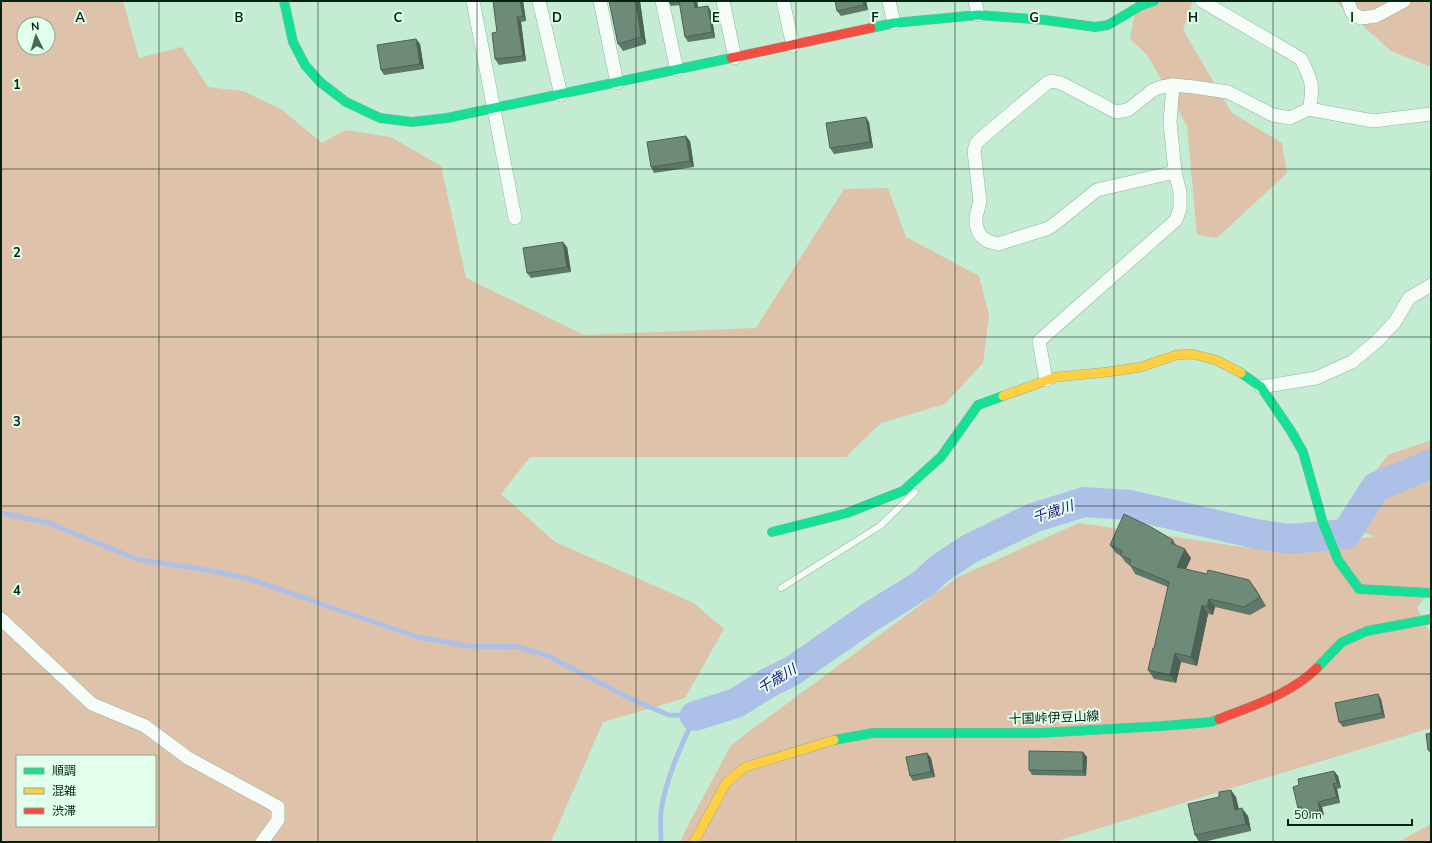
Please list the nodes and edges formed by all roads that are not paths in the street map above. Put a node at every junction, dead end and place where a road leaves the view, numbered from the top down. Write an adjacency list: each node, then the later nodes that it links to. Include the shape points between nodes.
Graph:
1 (284, 1): 22 (street, via 293,42 305,65 320,82 346,102 380,118 412,122)
2 (473, 1): 22 (street)
3 (539, 1): 21 (street)
4 (600, 1): 19 (street)
5 (662, 1): 18 (street)
6 (723, 1): 17 (street)
7 (783, 1): 16 (street)
8 (889, 1): 15 (street)
9 (975, 1): 14 (street)
10 (1154, 1): 14 (street, via 1140,6 1108,25 1095,27 1045,20)
11 (1202, 1): 23 (street, via 1301,59 1313,91)
12 (1348, 1): 13 (street, via 1352,13 1361,18 1376,16)
13 (1404, 1)
14 (978, 16): 15 (street)
15 (894, 23): 16 (street)
16 (793, 46): 17 (street)
17 (735, 58): 18 (street)
18 (678, 70): 19 (street)
19 (617, 83): 21 (street)
20 (1173, 85): 23 (street, via 1228,92 1273,115 1290,118); 25 (street, via 1170,122); 25 (street, via 1152,90 1128,110 1116,112 1061,83 1047,83 976,144 974,151 980,201 976,217 978,231 987,241 998,244 1006,242 1046,229 1097,190)
21 (560, 95): 22 (street)
22 (493, 109): 26 (street)
23 (1309, 109): 24 (street, via 1373,121)
24 (1431, 114)
25 (1175, 172): 28 (street, via 1180,192 1180,209 1176,220 1039,342)
26 (515, 218)
27 (1431, 285): 29 (street, via 1409,298 1395,322 1352,362 1316,378)
28 (1046, 380): 29 (street, via 1141,367 1176,355 1192,354 1216,360); 30 (street, via 978,405)
29 (1261, 387): 35 (street, via 1303,452 1323,523 1338,560 1359,589)
30 (933, 465): 31 (lane); 33 (street, via 904,491 847,513)
31 (931, 476)
32 (920, 487): 34 (lane, via 880,526)
33 (772, 532)
34 (781, 588)
35 (1431, 592)
36 (1, 619): 38 (street, via 92,704 145,726 188,758 278,807 278,820)
37 (1431, 619): 39 (street, 十国峠伊豆山線, via 1367,631 1342,642 1307,678 1271,698 1210,722 1040,733 873,734 827,741 745,767 726,783)
38 (262, 842)
39 (694, 842)

